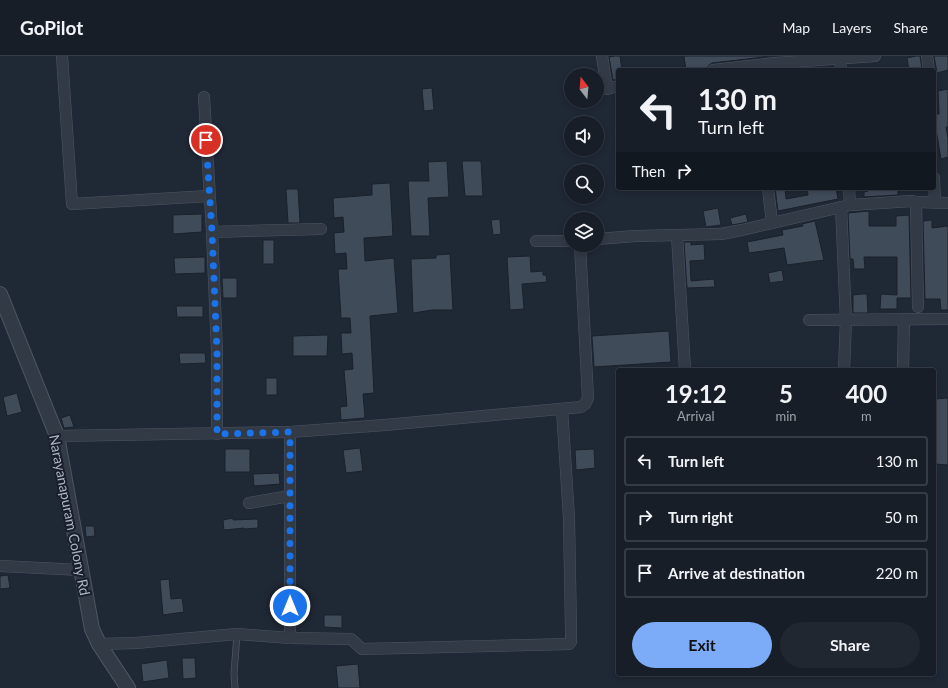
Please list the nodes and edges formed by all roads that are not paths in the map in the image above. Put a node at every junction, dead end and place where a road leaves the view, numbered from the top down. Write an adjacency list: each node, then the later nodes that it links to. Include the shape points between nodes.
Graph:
1 (62, 56): 15 (street, via 72,204)
2 (602, 56): 10 (street, via 607,88)
3 (875, 56): 7 (street)
4 (927, 56): 9 (street)
5 (804, 59): 6 (street); 7 (street)
6 (745, 61): 8 (street)
7 (841, 65)
8 (720, 68)
9 (930, 68)
10 (616, 86)
11 (204, 97): 15 (street)
12 (768, 190): 20 (street)
13 (848, 190): 19 (street)
14 (934, 190): 17 (street)
15 (209, 196): 22 (street)
16 (916, 202): 17 (street); 19 (street, via 892,201); 29 (street)
17 (935, 202): 18 (street)
18 (948, 203)
19 (845, 206): 20 (street); 33 (street)
20 (772, 223): 23 (street, via 721,234)
21 (321, 229): 22 (street)
22 (212, 232): 39 (street, via 217,352)
23 (677, 235): 24 (street); 34 (street)
24 (604, 238)
25 (536, 241): 26 (street)
26 (564, 241)
27 (580, 252): 37 (street, via 588,398 581,407)
28 (0, 294): 40 (street, Narayanapuram Colony Rd)
29 (918, 306)
30 (948, 318): 31 (street)
31 (904, 319): 33 (street); 36 (street)
32 (809, 320): 33 (street)
33 (846, 320): 35 (street)
34 (685, 368)
35 (844, 368)
36 (903, 368)
37 (562, 409): 38 (street); 46 (street, via 569,518 571,643 362,649 352,639)
38 (290, 432): 39 (street); 41 (street)
39 (217, 434): 40 (street)
40 (57, 436): 44 (street, Narayanapuram Colony Rd)
41 (290, 496): 42 (street); 46 (street)
42 (249, 503)
43 (0, 566): 44 (street)
44 (81, 570): 47 (street, Narayanapuram Colony Rd, via 92,629)
45 (237, 634): 46 (street); 47 (street); 49 (lane)
46 (290, 638)
47 (99, 644): 48 (street, Narayanapuram Colony Rd)
48 (128, 688)
49 (235, 688)

